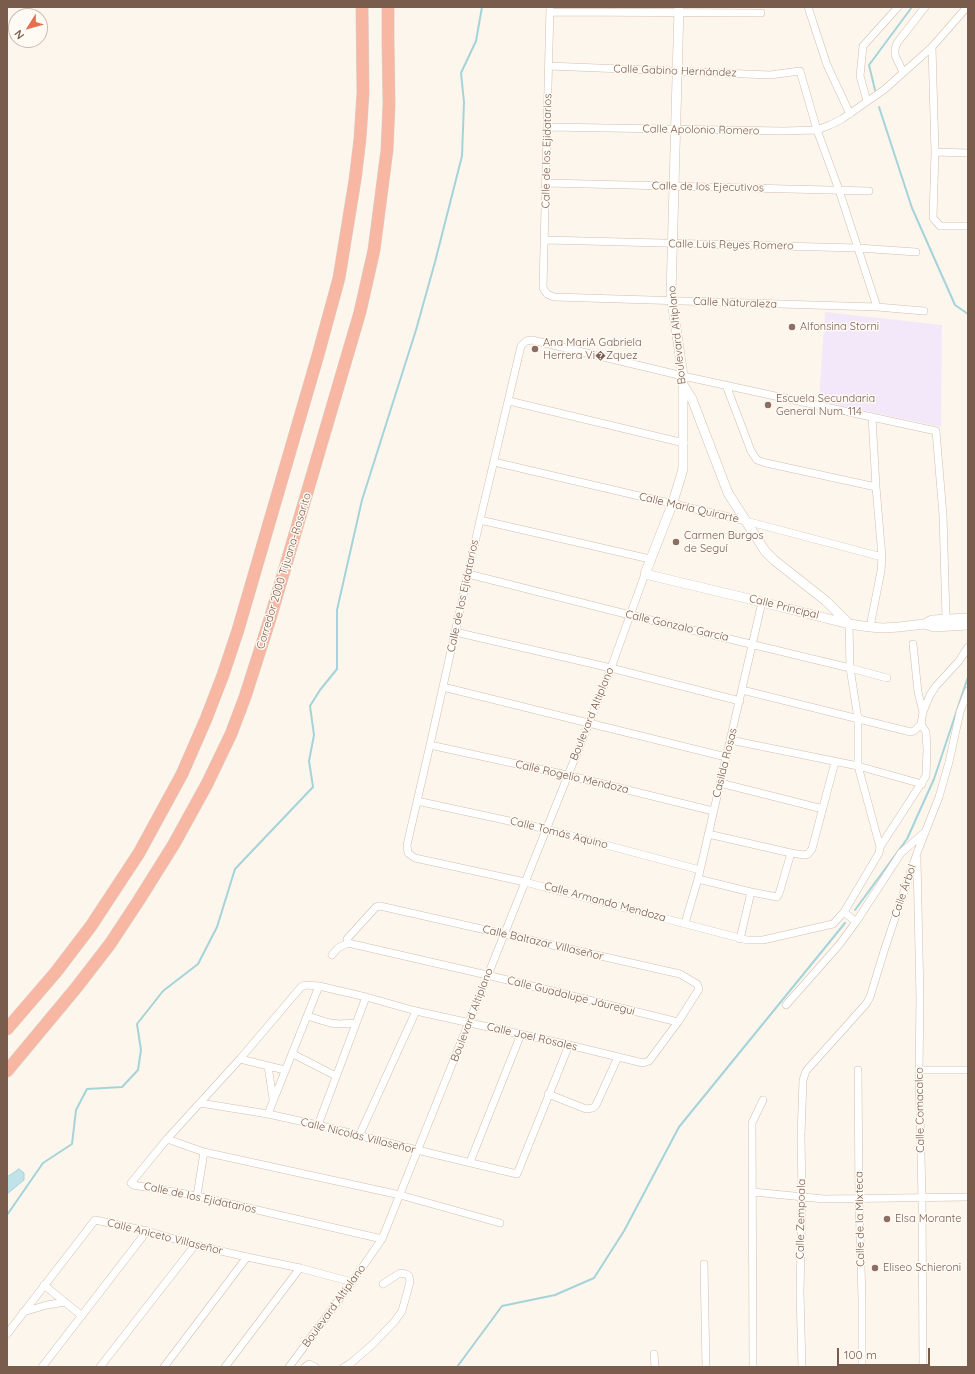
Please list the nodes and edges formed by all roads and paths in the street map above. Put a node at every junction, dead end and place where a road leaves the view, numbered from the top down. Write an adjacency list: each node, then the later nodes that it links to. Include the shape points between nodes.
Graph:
1 (362, 7): 110 (highway, via 363,93 360,139 339,278 238,630 206,719 182,774 139,853 91,926)
2 (388, 7): 121 (highway, Corredor 2000 Tijuana-Rosarito, via 387,150 374,250 356,326 245,697 207,784 139,900 110,944)
3 (808, 7): 15 (street, via 828,65)
4 (898, 7): 14 (street, via 863,46 860,76)
5 (925, 7): 13 (street, via 895,49)
6 (967, 7): 10 (street, Calle Apolonio Romero)
7 (550, 10): 8 (street); 11 (street, Calle de los Ejidatarios)
8 (679, 10): 9 (street); 12 (street, Boulevard Altiplano)
9 (761, 13)
10 (932, 47): 13 (street, Calle Apolonio Romero); 19 (street)
11 (549, 66): 12 (street, Calle Gabino Hernández); 16 (street, Calle de los Ejidatarios)
12 (678, 71): 17 (street, Boulevard Altiplano); 18 (street, Calle Gabino Hernández, via 770,75 800,71)
13 (903, 72): 14 (street, Calle Apolonio Romero)
14 (867, 101): 15 (street, Calle Apolonio Romero)
15 (850, 114): 18 (street, Calle Apolonio Romero, via 830,126)
16 (548, 127): 17 (street, Calle Apolonio Romero); 21 (street, Calle de los Ejidatarios)
17 (676, 129): 18 (street, Calle Apolonio Romero); 22 (street, Boulevard Altiplano)
18 (817, 130): 23 (street)
19 (935, 152): 20 (street); 25 (street, via 933,218 940,226)
20 (968, 153)
21 (547, 183): 22 (street, Calle de los Ejecutivos); 26 (street, Calle de los Ejidatarios)
22 (674, 186): 23 (street, Calle de los Ejecutivos); 27 (street, Boulevard Altiplano)
23 (839, 190): 24 (street, Calle de los Ejecutivos); 28 (street)
24 (869, 190)
25 (968, 226)
26 (545, 240): 27 (street, Calle Luis Reyes Romero); 30 (street, Calle de los Ejidatarios, via 543,288)
27 (673, 244): 28 (street, Calle Luis Reyes Romero); 31 (street, Boulevard Altiplano)
28 (858, 248): 29 (street, Calle Luis Reyes Romero); 32 (street)
29 (916, 252)
30 (546, 294): 31 (street, Calle Naturaleza, via 554,297)
31 (672, 301): 32 (street, Calle Naturaleza); 34 (street, Boulevard Altiplano)
32 (877, 307): 33 (street, Calle Naturaleza)
33 (924, 312)
34 (683, 380): 35 (street); 36 (street, Calle de los Ejidatarios, via 532,340 521,346); 38 (street, Boulevard Altiplano); 43 (street, via 728,493)
35 (726, 386): 37 (street); 40 (street, via 751,451 757,460)
36 (509, 400): 38 (street); 39 (street, Calle de los Ejidatarios)
37 (872, 417): 40 (street); 50 (street, via 936,431 943,515)
38 (684, 443): 41 (street, Boulevard Altiplano, via 682,476)
39 (494, 462): 41 (street, Calle María Quirarte); 42 (street, Calle de los Ejidatarios)
40 (876, 487): 44 (street)
41 (672, 505): 43 (street, Calle María Quirarte); 45 (street, Boulevard Altiplano)
42 (480, 520): 45 (street); 46 (street, Calle de los Ejidatarios)
43 (746, 522): 44 (street, Calle María Quirarte); 52 (street, via 769,556 826,601)
44 (882, 557): 55 (street)
45 (650, 559): 47 (street, Boulevard Altiplano)
46 (468, 574): 49 (street, Calle Gonzalo García); 56 (street, Calle de los Ejidatarios)
47 (645, 574): 48 (street, Calle Principal); 49 (street, Boulevard Altiplano)
48 (762, 602): 52 (street, Calle Principal); 57 (street, Casilda Rosas)
49 (630, 615): 57 (street, Calle Gonzalo García); 60 (street, Boulevard Altiplano)
50 (946, 618): 51 (street, Calle Principal); 53 (street, Calle Principal)
51 (968, 618)
52 (849, 624): 55 (street, Calle Principal); 61 (street)
53 (924, 624): 54 (street, Calle Principal, via 934,627); 55 (street, Calle Principal, via 891,628)
54 (968, 625)
55 (870, 627)
56 (455, 632): 60 (street); 63 (street, Calle de los Ejidatarios)
57 (753, 644): 61 (street, Calle Gonzalo García); 64 (street, Casilda Rosas)
58 (913, 644): 67 (street, via 918,692)
59 (968, 647): 67 (street, via 959,662 936,686)
60 (611, 668): 66 (street); 69 (street, Boulevard Altiplano)
61 (850, 668): 62 (street, Calle Gonzalo García); 68 (street)
62 (887, 678)
63 (443, 687): 69 (street); 72 (street, Calle de los Ejidatarios)
64 (742, 690): 66 (street, Casilda Rosas); 68 (street)
65 (968, 691): 83 (street, Calle Árbol, via 960,712 944,780)
66 (740, 701): 71 (street, Casilda Rosas)
67 (923, 712): 70 (street)
68 (858, 719): 70 (street, via 911,732); 75 (street)
69 (589, 722): 73 (street); 76 (street, Boulevard Altiplano)
70 (919, 727): 78 (street, via 926,732 927,750 926,776)
71 (730, 740): 73 (street, Casilda Rosas); 74 (street)
72 (430, 745): 76 (street, Calle Rogelio Mendoza); 79 (street, Calle de los Ejidatarios)
73 (726, 757): 77 (street, Casilda Rosas)
74 (835, 762): 75 (street); 80 (street)
75 (858, 766): 78 (street); 85 (street)
76 (567, 775): 81 (street, Calle Rogelio Mendoza); 82 (street, Boulevard Altiplano)
77 (720, 784): 80 (street); 81 (street, Casilda Rosas)
78 (922, 784): 85 (street, Calle Armando Mendoza)
79 (417, 801): 82 (street, Calle Tomás Aquino); 87 (street, Calle de los Ejidatarios, via 407,845)
80 (823, 809): 86 (street, via 810,852 804,855)
81 (713, 811): 84 (street, Casilda Rosas)
82 (546, 829): 89 (street, Calle Tomás Aquino); 91 (street, Boulevard Altiplano)
83 (926, 832): 88 (street, Calle Árbol); 94 (street, via 901,853)
84 (708, 834): 86 (street); 89 (street, Casilda Rosas)
85 (880, 847): 93 (street, Calle Armando Mendoza, via 879,853)
86 (791, 852): 92 (street, via 778,896)
87 (408, 853): 91 (street, Calle Armando Mendoza, via 415,858)
88 (917, 853): 119 (street, Calle Comacalco); 122 (street, Calle Árbol, via 870,997)
89 (700, 870): 90 (street, Casilda Rosas)
90 (698, 879): 92 (street); 95 (street, Casilda Rosas)
91 (525, 882): 95 (street, Calle Armando Mendoza); 96 (street, Boulevard Altiplano)
92 (752, 892): 97 (street)
93 (844, 912): 94 (street); 97 (street, Calle Armando Mendoza, via 833,924 755,941)
94 (856, 922): 104 (street)
95 (685, 923): 97 (street, Calle Armando Mendoza)
96 (503, 934): 98 (street, Calle Baltazar Villaseñor, via 378,906 347,939); 100 (street, Boulevard Altiplano); 108 (street, Calle Baltazar Villaseñor, via 680,974 697,984 699,989)
97 (740, 939)
98 (348, 943): 99 (street); 100 (street, Calle Guadalupe Jáuregui)
99 (332, 955)
100 (487, 975): 107 (street, Boulevard Altiplano); 108 (street, Calle Guadalupe Jáuregui)
101 (319, 986): 102 (street, Calle Joel Rosales, via 309,984); 103 (street, Calle Joel Rosales); 106 (street)
102 (301, 987): 115 (street, Calle de los Ejidatarios)
103 (366, 997): 105 (street, Calle Joel Rosales); 109 (street)
104 (786, 1005)
105 (416, 1011): 107 (street, Calle Joel Rosales); 130 (street)
106 (307, 1016): 109 (street, via 339,1024); 113 (street)
107 (470, 1022): 111 (street, Calle Joel Rosales); 132 (street, Boulevard Altiplano)
108 (678, 1022): 114 (street, Calle Joel Rosales, via 647,1062)
109 (356, 1023): 123 (street)
110 (7, 1030)
111 (521, 1034): 112 (street, Calle Joel Rosales); 134 (street)
112 (568, 1045): 114 (street, Calle Joel Rosales); 124 (street)
113 (293, 1054): 117 (street); 123 (street)
114 (618, 1057): 124 (street, via 593,1108 586,1109)
115 (240, 1059): 116 (street); 127 (street, Calle de los Ejidatarios)
116 (268, 1066): 117 (street); 126 (street)
117 (285, 1070): 126 (street)
118 (858, 1070): 141 (street, Calle de la Mixteca)
119 (920, 1070): 120 (street); 140 (street, Calle Comacalco)
120 (968, 1070)
121 (7, 1071)
122 (806, 1071): 138 (street, Calle Zempoala, via 803,1080 801,1128)
123 (336, 1076): 129 (street)
124 (548, 1094): 134 (street, Calle Nicolás Villaseñor, via 518,1173)
125 (763, 1100): 135 (street, via 752,1123)
126 (273, 1101): 128 (street)
127 (200, 1103): 128 (street, Calle Nicolás Villaseñor); 131 (street, Calle de los Ejidatarios)
128 (268, 1114): 129 (street, Calle Nicolás Villaseñor)
129 (318, 1125): 130 (street, Calle Nicolás Villaseñor)
130 (359, 1136): 132 (street, Calle Nicolás Villaseñor)
131 (167, 1138): 133 (street); 137 (street, Calle de los Ejidatarios, via 132,1183)
132 (417, 1150): 134 (street, Calle Nicolás Villaseñor); 136 (street, Boulevard Altiplano)
133 (204, 1152): 136 (street); 137 (street)
134 (470, 1162)
135 (753, 1192): 138 (street); 167 (street)
136 (400, 1195): 142 (street); 144 (street, Boulevard Altiplano)
137 (197, 1196): 144 (street, Calle de los Ejidatarios)
138 (802, 1197): 141 (street); 168 (street, Calle Zempoala)
139 (968, 1197): 140 (street)
140 (922, 1198): 141 (street); 170 (street, Calle Comacalco)
141 (859, 1199): 169 (street, Calle de la Mixteca)
142 (500, 1223)
143 (147, 1231): 145 (street, Calle Aniceto Villaseñor); 151 (street, Calle Aniceto Villaseñor, via 95,1220); 154 (street)
144 (382, 1239): 149 (street, Boulevard Altiplano)
145 (195, 1245): 146 (street, Calle Aniceto Villaseñor); 158 (street)
146 (247, 1257): 148 (street, Calle Aniceto Villaseñor); 159 (street)
147 (704, 1264): 166 (street)
148 (300, 1268): 149 (street, Calle Aniceto Villaseñor); 160 (street)
149 (352, 1282): 161 (street, Boulevard Altiplano)
150 (383, 1284): 164 (street, via 400,1273 409,1276 410,1282 402,1310 373,1344)
151 (44, 1285): 152 (street); 153 (street, Calle Aniceto Villaseñor)
152 (65, 1302): 153 (street); 154 (street)
153 (23, 1312): 155 (street, Calle Aniceto Villaseñor)
154 (82, 1316): 157 (street)
155 (7, 1334)
156 (654, 1354): 165 (street)
157 (42, 1367)
158 (100, 1367)
159 (164, 1367)
160 (225, 1367)
161 (289, 1367)
162 (305, 1367): 163 (street, via 310,1364)
163 (315, 1367)
164 (344, 1367)
165 (655, 1367)
166 (706, 1367)
167 (753, 1367)
168 (802, 1367)
169 (862, 1367)
170 (923, 1367)

